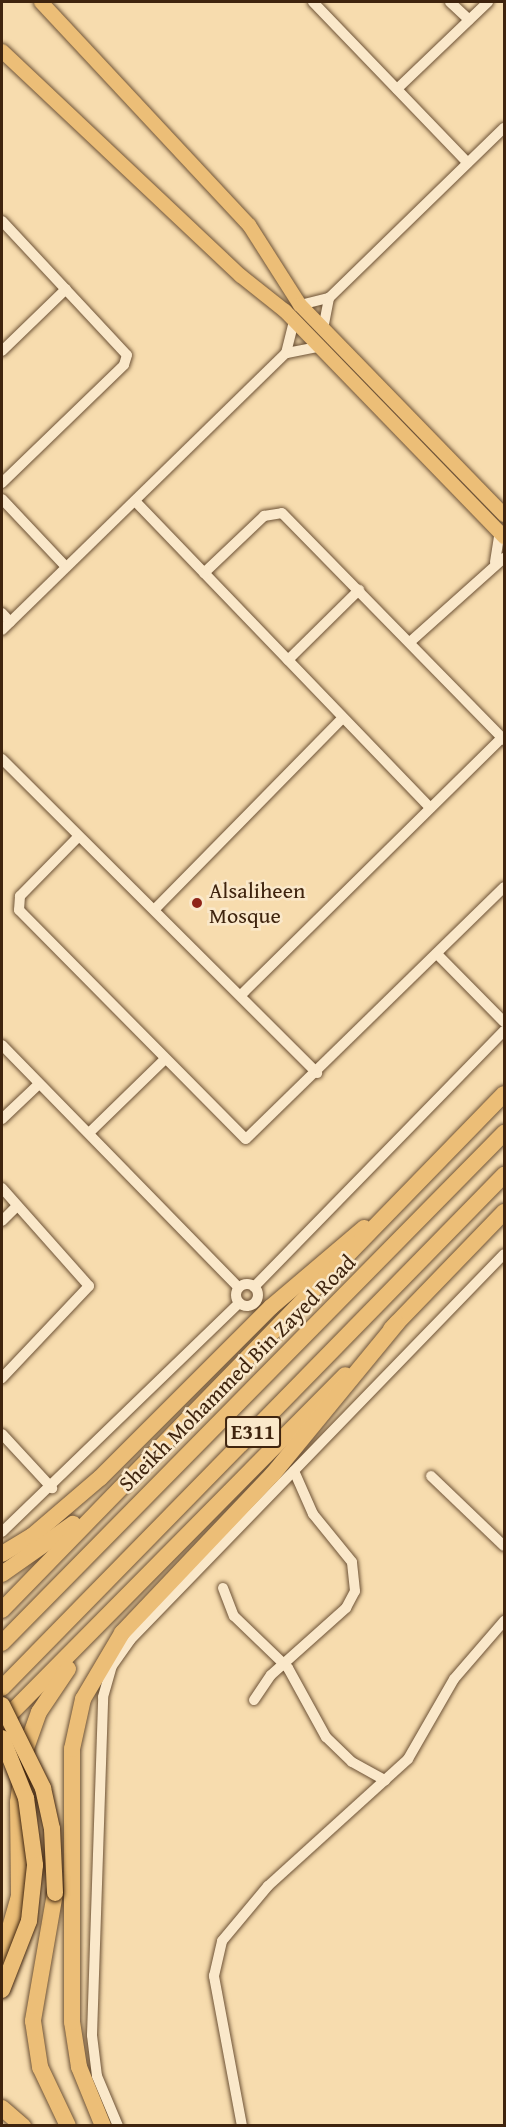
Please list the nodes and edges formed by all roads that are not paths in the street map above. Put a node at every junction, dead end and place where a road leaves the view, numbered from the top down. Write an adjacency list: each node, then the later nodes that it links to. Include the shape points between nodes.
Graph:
1 (41, 2): 13 (main road, via 249,225)
2 (312, 2): 7 (street)
3 (450, 2): 5 (street)
4 (488, 2): 5 (street)
5 (469, 20): 7 (street)
6 (2, 53): 14 (main road)
7 (397, 89): 9 (street)
8 (504, 128): 9 (street)
9 (468, 163): 12 (street)
10 (2, 221): 11 (street)
11 (66, 289): 17 (street); 19 (street, via 122,346 126,361)
12 (329, 298): 13 (street); 15 (street)
13 (300, 305): 15 (main road)
14 (294, 321): 16 (main road); 18 (street)
15 (323, 329): 22 (main road)
16 (319, 347): 18 (street); 23 (main road)
17 (2, 351)
18 (286, 353): 21 (street)
19 (2, 483)
20 (2, 499): 25 (street)
21 (135, 501): 25 (street); 26 (street)
22 (504, 515)
23 (502, 534): 24 (street)
24 (500, 560): 31 (street)
25 (66, 567): 29 (street)
26 (204, 573): 27 (street, via 276,511); 32 (street)
27 (359, 590): 31 (street); 32 (street)
28 (2, 613): 29 (street)
29 (10, 622): 30 (street)
30 (2, 630)
31 (410, 642): 34 (street)
32 (288, 660): 33 (street)
33 (343, 718): 36 (street); 39 (street)
34 (503, 739): 36 (street)
35 (3, 764): 37 (street)
36 (430, 808): 41 (street)
37 (78, 837): 39 (street); 45 (street, via 20,896 19,910)
38 (504, 887): 40 (street)
39 (155, 909): 41 (street)
40 (436, 954): 42 (street); 46 (street)
41 (240, 995): 46 (street)
42 (504, 1022)
43 (504, 1032): 59 (street)
44 (2, 1045): 47 (street)
45 (163, 1061): 46 (street, via 246,1139); 50 (street)
46 (317, 1073)
47 (39, 1084): 49 (street); 50 (street)
48 (504, 1094): 55 (highway)
49 (2, 1119)
50 (89, 1133): 60 (street)
51 (504, 1133): 77 (highway, Sheikh Mohammed Bin Zayed Road / E311)
52 (504, 1175): 79 (highway, E311)
53 (2, 1188): 54 (street)
54 (17, 1206): 57 (street); 63 (street, via 89,1286)
55 (394, 1207): 67 (highway); 71 (highway, via 271,1307 56,1517)
56 (504, 1212): 62 (highway)
57 (2, 1221)
58 (504, 1254): 65 (street)
59 (254, 1287): 60 (street); 61 (street, via 255,1303)
60 (239, 1288): 61 (street)
61 (239, 1303): 68 (street)
62 (397, 1323): 73 (highway); 90 (highway, via 273,1474 122,1633 83,1699 72,1749 72,2022 79,2067)
63 (2, 1378)
64 (2, 1434): 68 (street)
65 (294, 1471): 78 (street, via 313,1514 352,1562 357,1581 346,1608); 91 (street, via 130,1640 106,1681 92,2035 97,2076)
66 (431, 1476): 70 (street)
67 (127, 1480): 72 (highway, via 32,1556); 75 (highway)
68 (52, 1488): 69 (street)
69 (2, 1532)
70 (504, 1546)
71 (2, 1554)
72 (2, 1574)
73 (141, 1583): 82 (highway); 85 (highway, via 58,1681 39,1712 20,1776 19,1896)
74 (223, 1588): 78 (street, via 234,1616)
75 (2, 1610)
76 (504, 1620): 84 (street, via 454,1679 420,1744)
77 (2, 1643)
78 (284, 1663): 80 (street); 84 (street, via 326,1737 352,1761)
79 (2, 1688)
80 (254, 1700)
81 (2, 1705): 89 (highway, bridge, via 43,1788 52,1829 55,1893 33,2021 40,2067)
82 (2, 1722)
83 (2, 1738): 86 (highway, bridge, via 26,1798 35,1865 29,1921)
84 (385, 1780): 92 (street, via 268,1886 217,1952 214,1976)
85 (2, 1956)
86 (2, 1990)
87 (2, 2108): 88 (highway)
88 (23, 2126)
89 (68, 2126)
90 (103, 2126)
91 (118, 2126)
92 (242, 2126)

